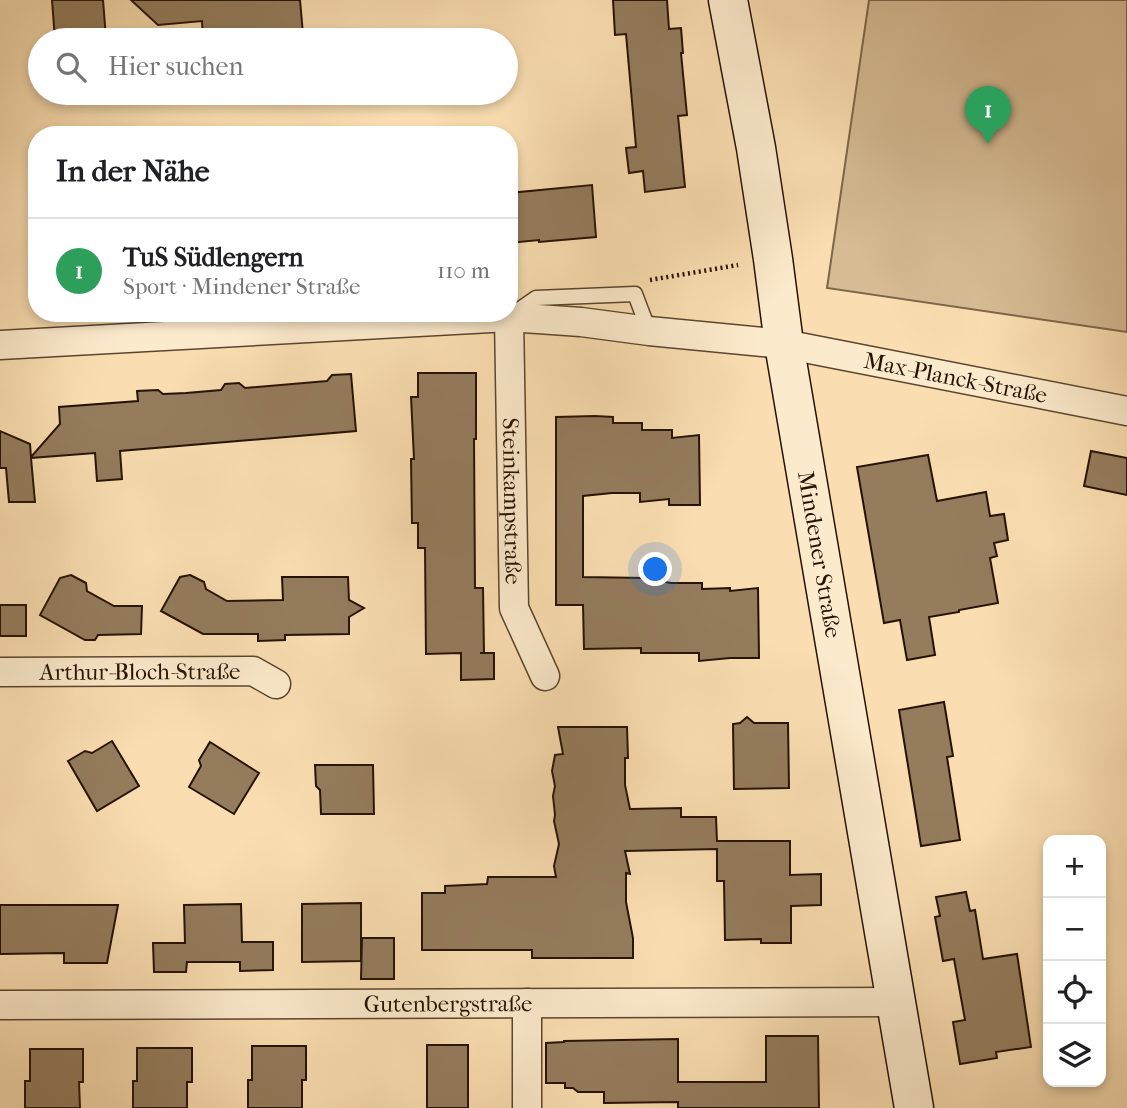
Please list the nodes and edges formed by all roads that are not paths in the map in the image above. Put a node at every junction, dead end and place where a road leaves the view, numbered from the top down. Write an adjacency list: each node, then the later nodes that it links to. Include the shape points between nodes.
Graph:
1 (728, 0): 7 (main road, Mindener Straße, via 756,148)
2 (518, 311): 6 (lane, via 536,298 635,294)
3 (518, 318): 6 (street)
4 (418, 322): 8 (street)
5 (509, 322): 11 (street, Steinkampstraße, via 514,608)
6 (649, 331): 7 (street)
7 (784, 344): 9 (street, Max-Planck-Straße); 13 (main road, Mindener Straße)
8 (0, 345)
9 (1127, 411)
10 (0, 672): 12 (street, Arthur-Bloch-Straße, via 253,671)
11 (545, 676)
12 (276, 684)
13 (894, 1002): 14 (street, Gutenbergstraße); 17 (main road, Mindener Straße)
14 (527, 1003): 15 (street, Gutenbergstraße); 16 (street)
15 (0, 1005)
16 (527, 1108)
17 (914, 1108)

